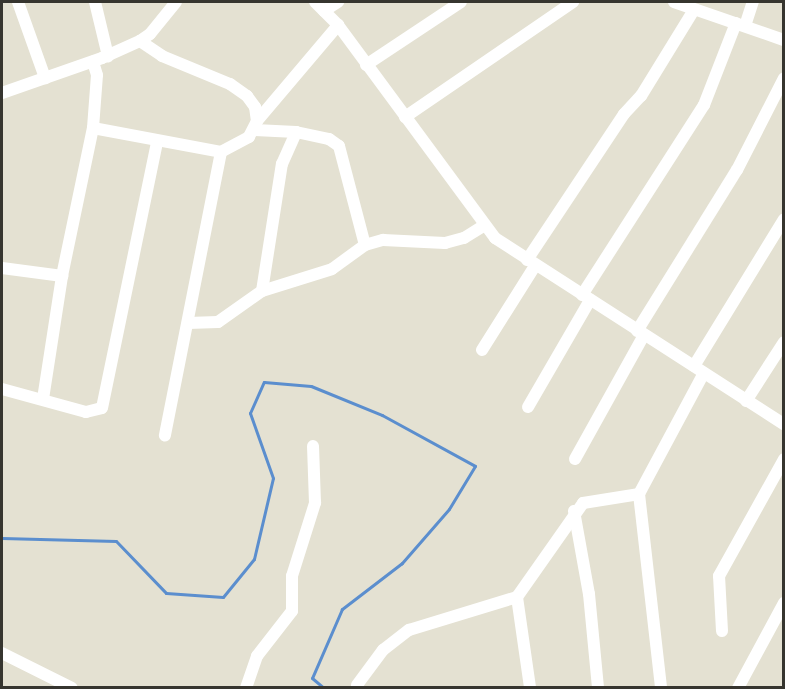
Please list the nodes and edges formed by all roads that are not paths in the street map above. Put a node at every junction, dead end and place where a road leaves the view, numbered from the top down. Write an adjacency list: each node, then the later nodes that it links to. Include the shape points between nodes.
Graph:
1 (18, 2): 18 (street)
2 (95, 2): 15 (street)
3 (176, 2): 13 (street, via 150,34)
4 (338, 2): 9 (street)
5 (461, 2): 17 (street)
6 (573, 2): 21 (street)
7 (674, 2): 10 (street)
8 (753, 2): 11 (street)
9 (320, 6): 12 (street)
10 (694, 10): 11 (street); 30 (street)
11 (741, 24): 14 (street); 34 (street, via 704,105)
12 (338, 25): 17 (street); 22 (street)
13 (140, 40): 15 (street); 22 (street, via 162,56 230,84 247,96 255,107)
14 (783, 40)
15 (108, 56): 16 (street)
16 (93, 62): 18 (street); 23 (street, via 97,75)
17 (366, 64): 21 (street)
18 (45, 78): 20 (street)
19 (783, 78): 36 (street, via 737,170)
20 (2, 93)
21 (405, 117): 28 (street)
22 (256, 126): 24 (street); 26 (street)
23 (93, 128): 25 (street); 32 (street)
24 (296, 132): 29 (street, via 329,139 339,146); 33 (street, via 282,164)
25 (157, 142): 26 (street); 41 (street, via 102,408 86,412)
26 (221, 152): 35 (street)
27 (783, 219): 39 (street)
28 (483, 226): 29 (street, via 464,238 445,243 383,240); 30 (street)
29 (365, 245): 33 (street, via 332,269)
30 (531, 263): 34 (street); 38 (street)
31 (2, 268): 32 (street)
32 (62, 276): 41 (street)
33 (262, 291): 35 (street, via 218,322)
34 (586, 298): 36 (street); 43 (street)
35 (188, 323): 45 (street)
36 (641, 333): 39 (street); 47 (street)
37 (783, 342): 42 (street)
38 (482, 350)
39 (699, 369): 42 (street); 49 (street)
40 (2, 389): 41 (street)
41 (43, 399)
42 (746, 401): 44 (street)
43 (528, 407)
44 (783, 424)
45 (165, 436)
46 (313, 446): 57 (street, via 315,503 292,576 292,611 257,656)
47 (575, 459)
48 (783, 459): 53 (street, via 719,576)
49 (639, 494): 50 (street, via 589,501); 60 (street)
50 (574, 511): 51 (street); 59 (street, via 589,594)
51 (517, 597): 55 (street, via 409,630 383,650); 58 (street)
52 (783, 603): 61 (street)
53 (722, 631)
54 (2, 653): 56 (street)
55 (357, 685)
56 (72, 687)
57 (246, 687)
58 (530, 687)
59 (598, 687)
60 (662, 687)
61 (738, 687)

